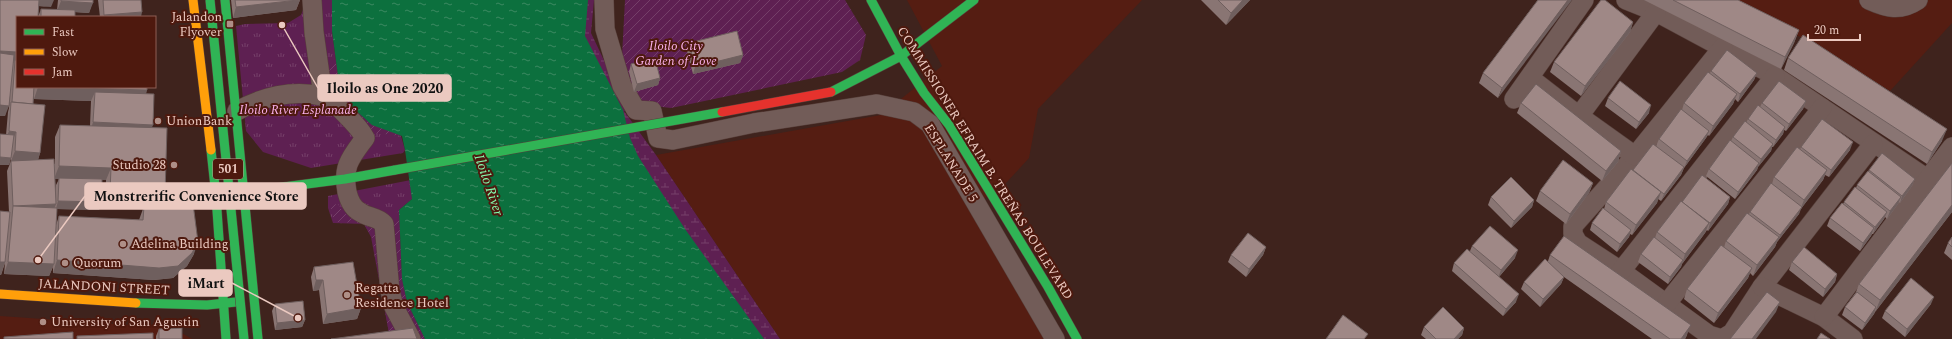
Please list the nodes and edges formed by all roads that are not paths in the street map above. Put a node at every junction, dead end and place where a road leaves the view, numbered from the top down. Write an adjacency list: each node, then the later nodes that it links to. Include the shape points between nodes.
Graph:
1 (193, 0): 28 (main road, 501)
2 (210, 0): 37 (main road, 501, bridge)
3 (225, 0): 20 (main road, 501)
4 (312, 0): 17 (street)
5 (604, 0): 40 (street, ESPLANADE 5, via 605,29 622,86 636,110 652,111 658,138 674,140 754,123 877,104 914,112 930,124)
6 (870, 0): 14 (main road, COMMISSIONER EFRAIM B. TREÑAS BOULEVARD)
7 (974, 0): 14 (main road)
8 (1584, 0): 16 (street)
9 (1626, 0): 12 (street)
10 (1869, 0): 11 (street, via 1888,8 1910,6)
11 (1918, 0)
12 (1656, 12): 13 (street); 21 (street)
13 (1723, 47): 15 (street); 24 (street)
14 (902, 56): 25 (main road, bridge, via 831,92); 41 (main road, COMMISSIONER EFRAIM B. TREÑAS BOULEVARD, via 924,93 948,125 1048,287)
15 (1775, 76): 19 (street); 29 (street)
16 (1530, 78): 18 (street); 21 (street)
17 (323, 96): 20 (street, via 305,94 265,98); 25 (street, via 360,128 365,138 351,156)
18 (1514, 100)
19 (1822, 108): 22 (street); 34 (street)
20 (237, 112): 27 (main road, 501)
21 (1579, 116): 24 (street)
22 (1873, 144): 26 (street); 30 (street)
23 (1952, 147): 26 (street)
24 (1635, 156): 29 (street, via 1573,226 1573,234 1578,242)
25 (344, 180): 27 (main road); 39 (street, via 353,207 360,213 376,217 384,224 390,291 394,307)
26 (1929, 180): 35 (street)
27 (245, 192): 28 (main road); 32 (main road, 501)
28 (216, 196): 33 (main road, 501)
29 (1621, 271): 34 (street)
30 (1762, 287): 34 (street, via 1732,333 1722,339 1709,335); 35 (street)
31 (0, 294): 33 (main road, JALANDONI STREET, via 119,302)
32 (254, 298): 33 (main road, JALANDONI STREET); 38 (main road, 501)
33 (223, 304): 36 (main road, 501)
34 (1666, 304)
35 (1824, 317): 42 (street)
36 (226, 339)
37 (244, 339)
38 (258, 339)
39 (411, 339)
40 (1055, 339)
41 (1077, 339)
42 (1853, 339)

